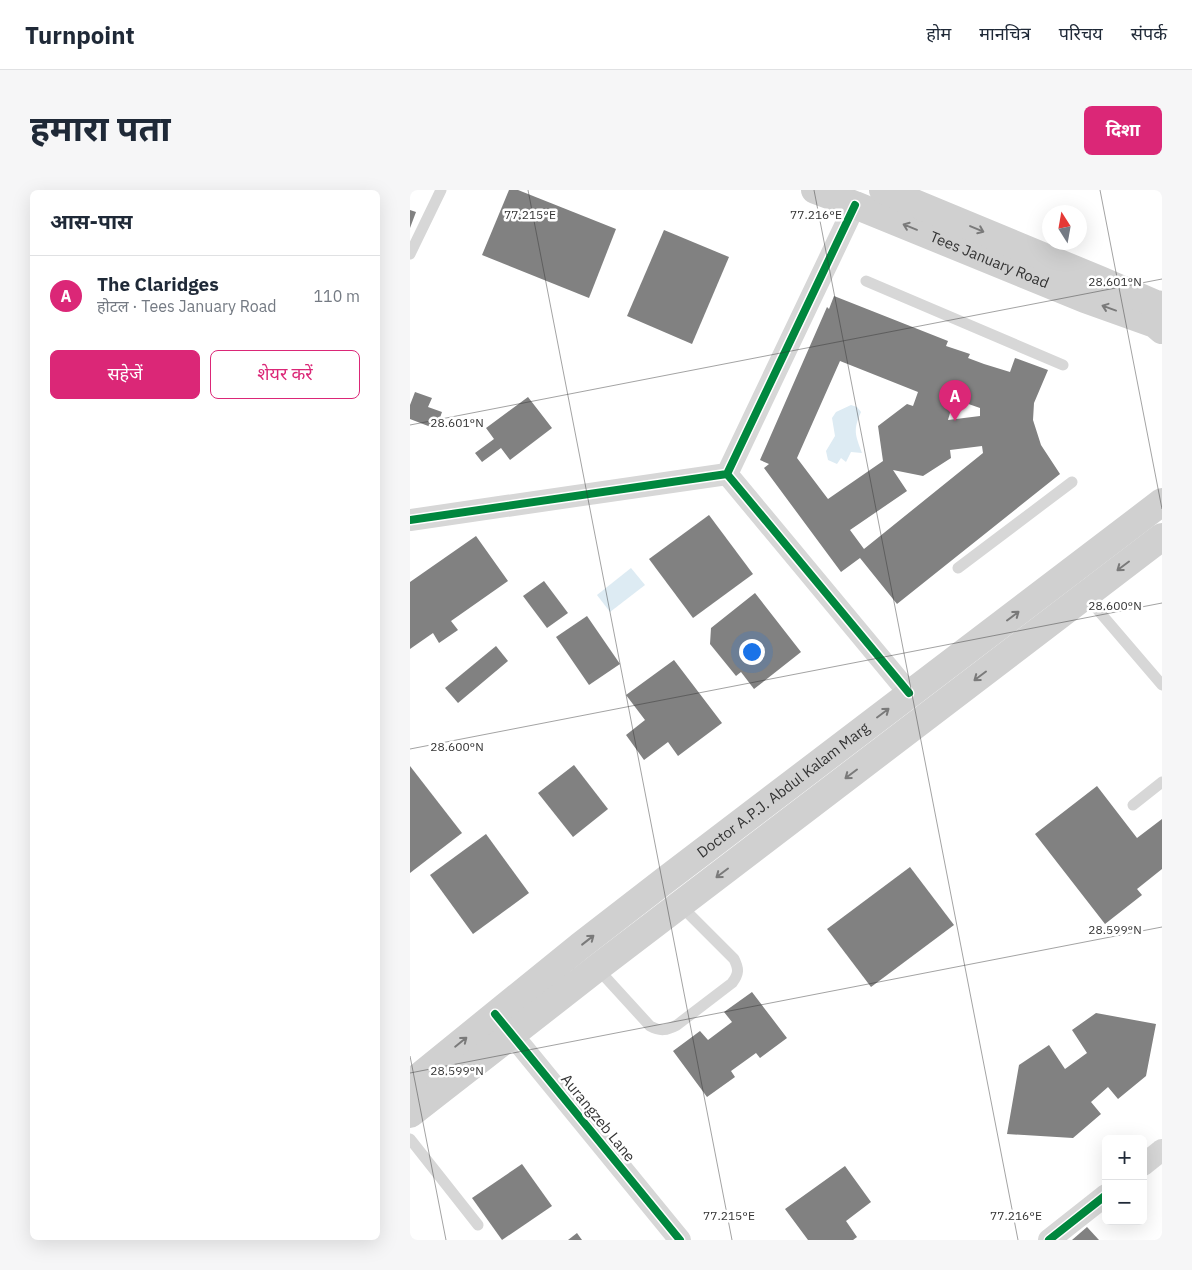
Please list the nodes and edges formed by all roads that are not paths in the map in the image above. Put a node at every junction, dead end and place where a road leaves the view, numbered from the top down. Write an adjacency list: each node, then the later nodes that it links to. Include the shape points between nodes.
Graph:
1 (441, 190): 5 (lane)
2 (816, 190): 4 (main road, Tees January Road)
3 (883, 190): 7 (main road, Tees January Road, one-way to 7)
4 (855, 205): 8 (main road, Tees January Road, one-way to 4, via 1155,324 1085,299); 10 (street)
5 (410, 254)
6 (866, 281): 9 (lane)
7 (1162, 305)
8 (1162, 330)
9 (1063, 365)
10 (727, 474): 13 (street); 18 (street)
11 (1072, 482): 15 (lane)
12 (1162, 502): 16 (main road, Doctor A.P.J. Abdul Kalam Marg)
13 (410, 520)
14 (1162, 537): 16 (main road, Doctor A.P.J. Abdul Kalam Marg, one-way to 16)
15 (958, 568)
16 (1077, 584): 17 (lane); 18 (main road, Doctor A.P.J. Abdul Kalam Marg, one-way to 16); 21 (main road, Doctor A.P.J. Abdul Kalam Marg, one-way to 21)
17 (1162, 685)
18 (909, 693): 23 (main road, Doctor A.P.J. Abdul Kalam Marg, one-way to 18, via 664,880)
19 (1162, 782): 20 (lane)
20 (1133, 805)
21 (680, 904): 22 (main road, Doctor A.P.J. Abdul Kalam Marg); 22 (lane, via 734,959 738,975 732,983 677,1025 657,1030)
22 (597, 968): 23 (main road, Doctor A.P.J. Abdul Kalam Marg)
23 (503, 1024): 24 (main road, Doctor A.P.J. Abdul Kalam Marg, one-way to 23); 25 (main road, Doctor A.P.J. Abdul Kalam Marg); 31 (street, Aurangzeb Lane)
24 (410, 1084)
25 (410, 1114)
26 (410, 1138): 30 (lane)
27 (1162, 1150): 28 (street)
28 (1147, 1162)
29 (1102, 1198): 32 (street)
30 (478, 1224)
31 (680, 1240)
32 (1049, 1240)

